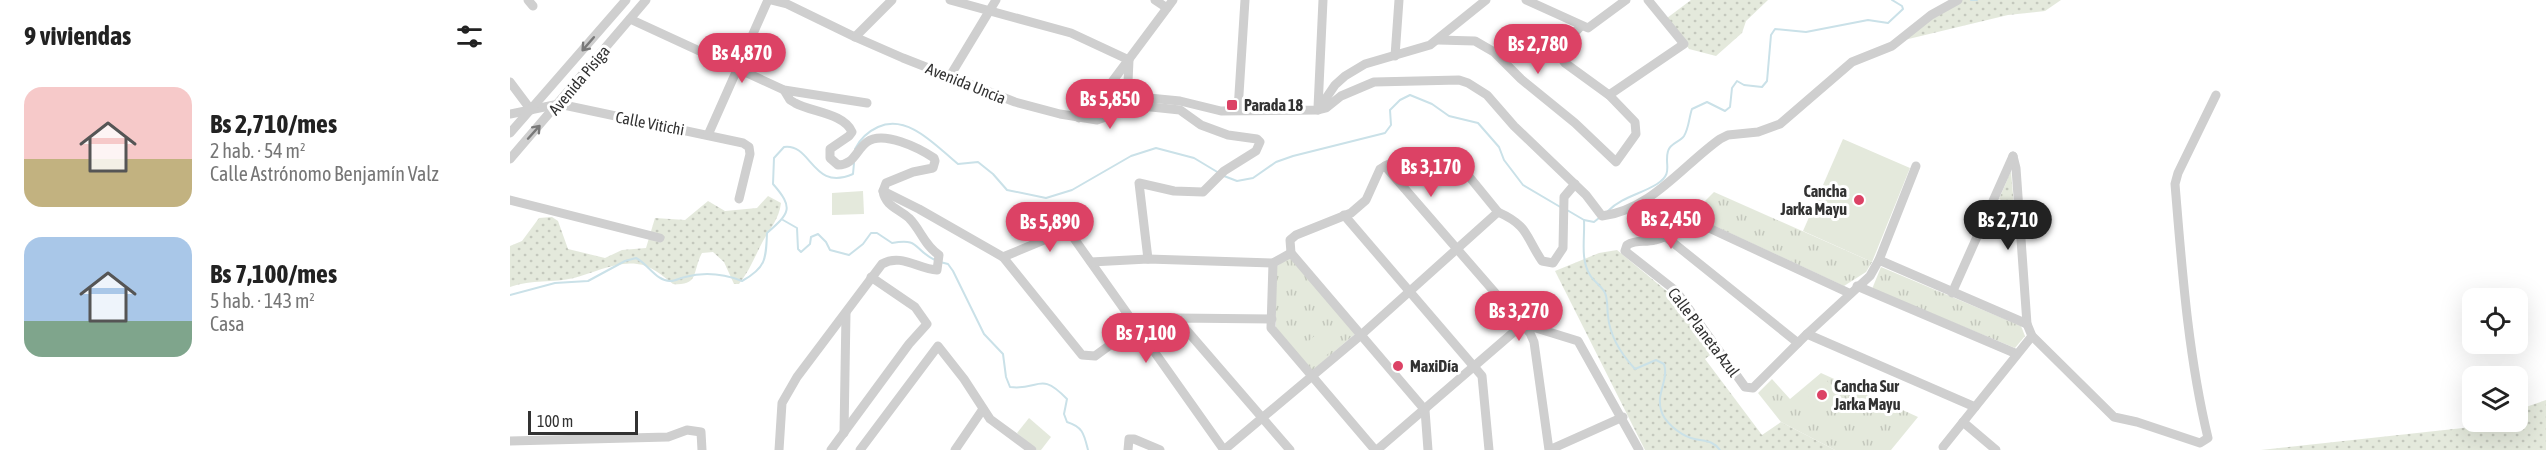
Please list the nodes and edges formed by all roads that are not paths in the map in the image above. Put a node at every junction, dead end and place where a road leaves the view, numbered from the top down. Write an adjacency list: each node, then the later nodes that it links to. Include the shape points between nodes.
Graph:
1 (626, 0): 34 (street, Avenida Pisiga, one-way to 34)
2 (646, 0): 19 (street, Avenida Pisiga)
3 (769, 0): 16 (street, Avenida Uncia); 25 (street)
4 (891, 0): 21 (street)
5 (950, 0): 18 (street)
6 (996, 0): 18 (street)
7 (1155, 0): 17 (street)
8 (1245, 0): 35 (street)
9 (1323, 0): 36 (street)
10 (1398, 0): 23 (street)
11 (1486, 0): 22 (street)
12 (1526, 0): 20 (street)
13 (1626, 0): 20 (street, via 1588,28)
14 (1648, 0): 29 (street, via 1684,44)
15 (1958, 0): 44 (street, via 1931,15 1892,46 1852,62 1780,124 1720,139 1663,189 1614,214 1602,216)
16 (789, 2): 21 (street, Avenida Uncia)
17 (1170, 4): 24 (street)
18 (990, 11): 24 (street, via 1071,33); 26 (street)
19 (630, 19): 25 (street); 31 (street, Avenida Pisiga)
20 (1581, 26): 29 (street, via 1559,55)
21 (855, 38): 26 (street, Avenida Uncia)
22 (1438, 40): 23 (street); 29 (street, via 1474,41 1485,46 1616,162 1637,128)
23 (1395, 56): 36 (street, via 1365,64 1345,76)
24 (1129, 60): 33 (street); 38 (street, via 1097,102)
25 (738, 67): 28 (street); 40 (street)
26 (950, 76): 38 (street, Avenida Uncia, via 1016,102)
27 (510, 82): 34 (street)
28 (784, 90): 32 (street); 45 (street, via 795,103 850,128 849,136 830,149 834,163 849,163 868,141 879,138 911,145 935,161 933,168 886,183)
29 (1609, 95)
30 (2216, 95): 71 (street, via 2175,184 2190,345 2208,438 2200,443 2114,417)
31 (559, 104): 34 (street, Calle Vitichi); 40 (street, Calle Vitichi); 41 (street, Avenida Pisiga, one-way to 31)
32 (867, 104)
33 (1127, 104): 35 (street, Avenida Uncia, via 1149,98 1221,111); 38 (street, Avenida Uncia, via 1120,112 1097,120); 55 (street, via 1180,110 1201,125 1260,142 1256,151 1224,171 1203,192 1174,191 1139,183)
34 (531, 110): 37 (street, Calle Vitichi); 39 (street, Avenida Pisiga)
35 (1238, 110): 36 (street, Avenida Uncia)
36 (1318, 110): 44 (street, via 1361,86 1390,80 1459,80 1487,95)
37 (510, 114)
38 (1079, 118)
39 (510, 133)
40 (708, 135): 46 (street, Calle Vitichi, via 749,147)
41 (510, 159)
42 (1385, 166): 48 (street, via 1397,159 1447,154); 49 (street, via 1366,200); 52 (street)
43 (1916, 166): 56 (street)
44 (1575, 184): 48 (street, via 1564,197 1563,248 1557,260 1548,264 1542,261 1526,231)
45 (883, 191): 54 (street); 59 (street, via 891,207 910,219 927,245 939,255 938,267 926,269 895,259 882,264)
46 (739, 199)
47 (510, 200): 51 (street)
48 (1498, 212): 52 (street)
49 (1344, 215): 53 (street, via 1296,235 1290,240); 61 (street)
50 (1666, 237): 60 (street, via 1694,221); 72 (street); 72 (street, Calle Planeta Azul, via 1634,241 1625,251 1677,291 1745,387 1753,388)
51 (660, 238)
52 (1458, 248): 61 (street); 66 (street)
53 (1291, 253): 58 (street); 70 (street)
54 (1003, 257): 57 (street, via 1068,230); 68 (street, via 1082,355 1102,353)
55 (1148, 260): 57 (street); 58 (street)
56 (1879, 260): 60 (street, via 1870,276); 62 (street)
57 (1091, 262): 68 (street)
58 (1273, 263): 65 (street)
59 (871, 277): 63 (street); 82 (street, via 915,307 927,324)
60 (1853, 290): 69 (street); 73 (street)
61 (1409, 291): 70 (street); 74 (street)
62 (1952, 293): 67 (street); 67 (street, via 2013,156)
63 (846, 313): 82 (street); 87 (street, via 782,403)
64 (1176, 318): 65 (street); 68 (street); 79 (street)
65 (1272, 319): 75 (street, via 1271,328)
66 (1523, 324): 74 (street); 80 (street, via 1578,341); 99 (street, via 1534,342)
67 (2027, 324): 71 (street)
68 (1136, 326): 94 (street)
69 (1807, 334): 72 (street); 76 (street)
70 (1360, 335): 75 (street); 78 (street)
71 (2032, 336): 73 (street)
72 (1798, 343)
73 (2017, 354): 76 (street)
74 (1475, 368): 78 (street); 98 (street, via 1482,376)
75 (1312, 377): 79 (street); 96 (street)
76 (1975, 406): 81 (street)
77 (983, 409): 89 (street, via 938,346); 90 (street); 91 (street, via 998,426)
78 (1425, 410): 96 (street); 97 (street)
79 (1262, 417): 94 (street); 95 (street)
80 (1623, 417): 84 (street); 100 (street)
81 (1963, 422): 85 (street); 101 (street)
82 (844, 433): 88 (street)
83 (510, 441): 86 (street, via 668,437 687,430 701,432)
84 (1563, 447): 99 (street)
85 (1943, 447)
86 (702, 450)
87 (779, 450)
88 (831, 450)
89 (860, 450)
90 (955, 450)
91 (1032, 450)
92 (1128, 450): 93 (street, via 1129,440 1134,439)
93 (1160, 450)
94 (1224, 450)
95 (1290, 450)
96 (1376, 450)
97 (1428, 450)
98 (1489, 450)
99 (1549, 450)
100 (1640, 450)
101 (1996, 450)

